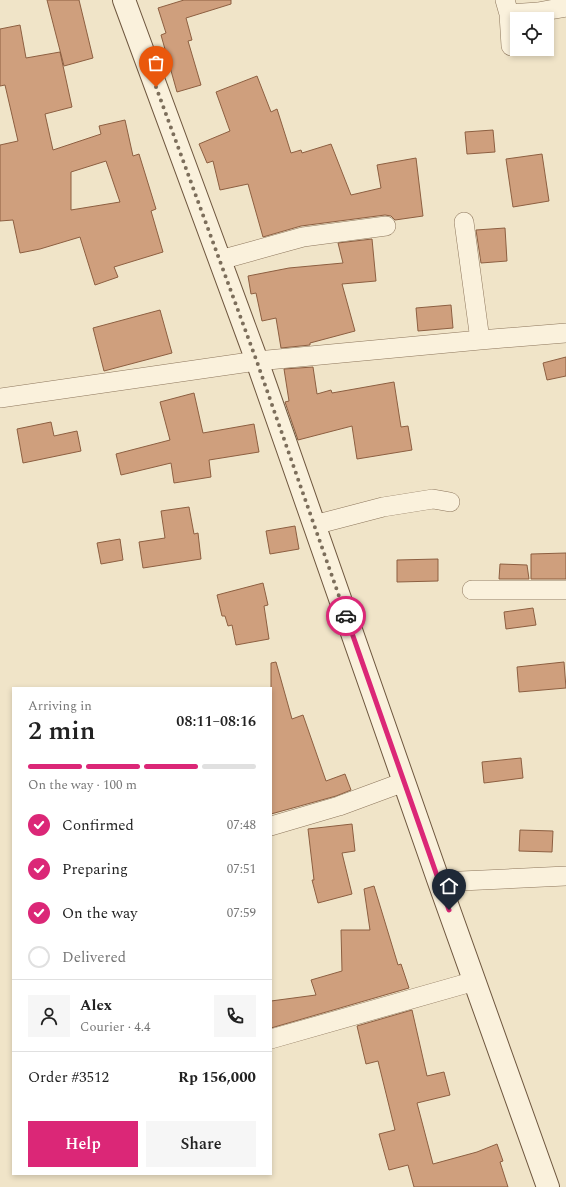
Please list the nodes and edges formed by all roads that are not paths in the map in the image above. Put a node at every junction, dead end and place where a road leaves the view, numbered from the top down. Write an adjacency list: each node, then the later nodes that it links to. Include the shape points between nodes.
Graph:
1 (124, 0): 7 (street)
2 (507, 7): 3 (street, via 538,12); 4 (street)
3 (566, 7)
4 (510, 36)
5 (464, 222): 9 (street)
6 (386, 226): 7 (street, via 303,237)
7 (220, 260): 10 (street)
8 (566, 333): 9 (street)
9 (480, 340): 10 (street)
10 (257, 362): 11 (street); 13 (street)
11 (0, 398)
12 (450, 502): 13 (street, via 433,499 383,507)
13 (314, 525): 16 (street)
14 (472, 590): 15 (street)
15 (566, 590)
16 (404, 782): 17 (street, via 339,806); 19 (street)
17 (272, 826)
18 (566, 876): 19 (street)
19 (439, 882): 20 (street)
20 (475, 981): 21 (street); 22 (street)
21 (272, 1039)
22 (548, 1187)

